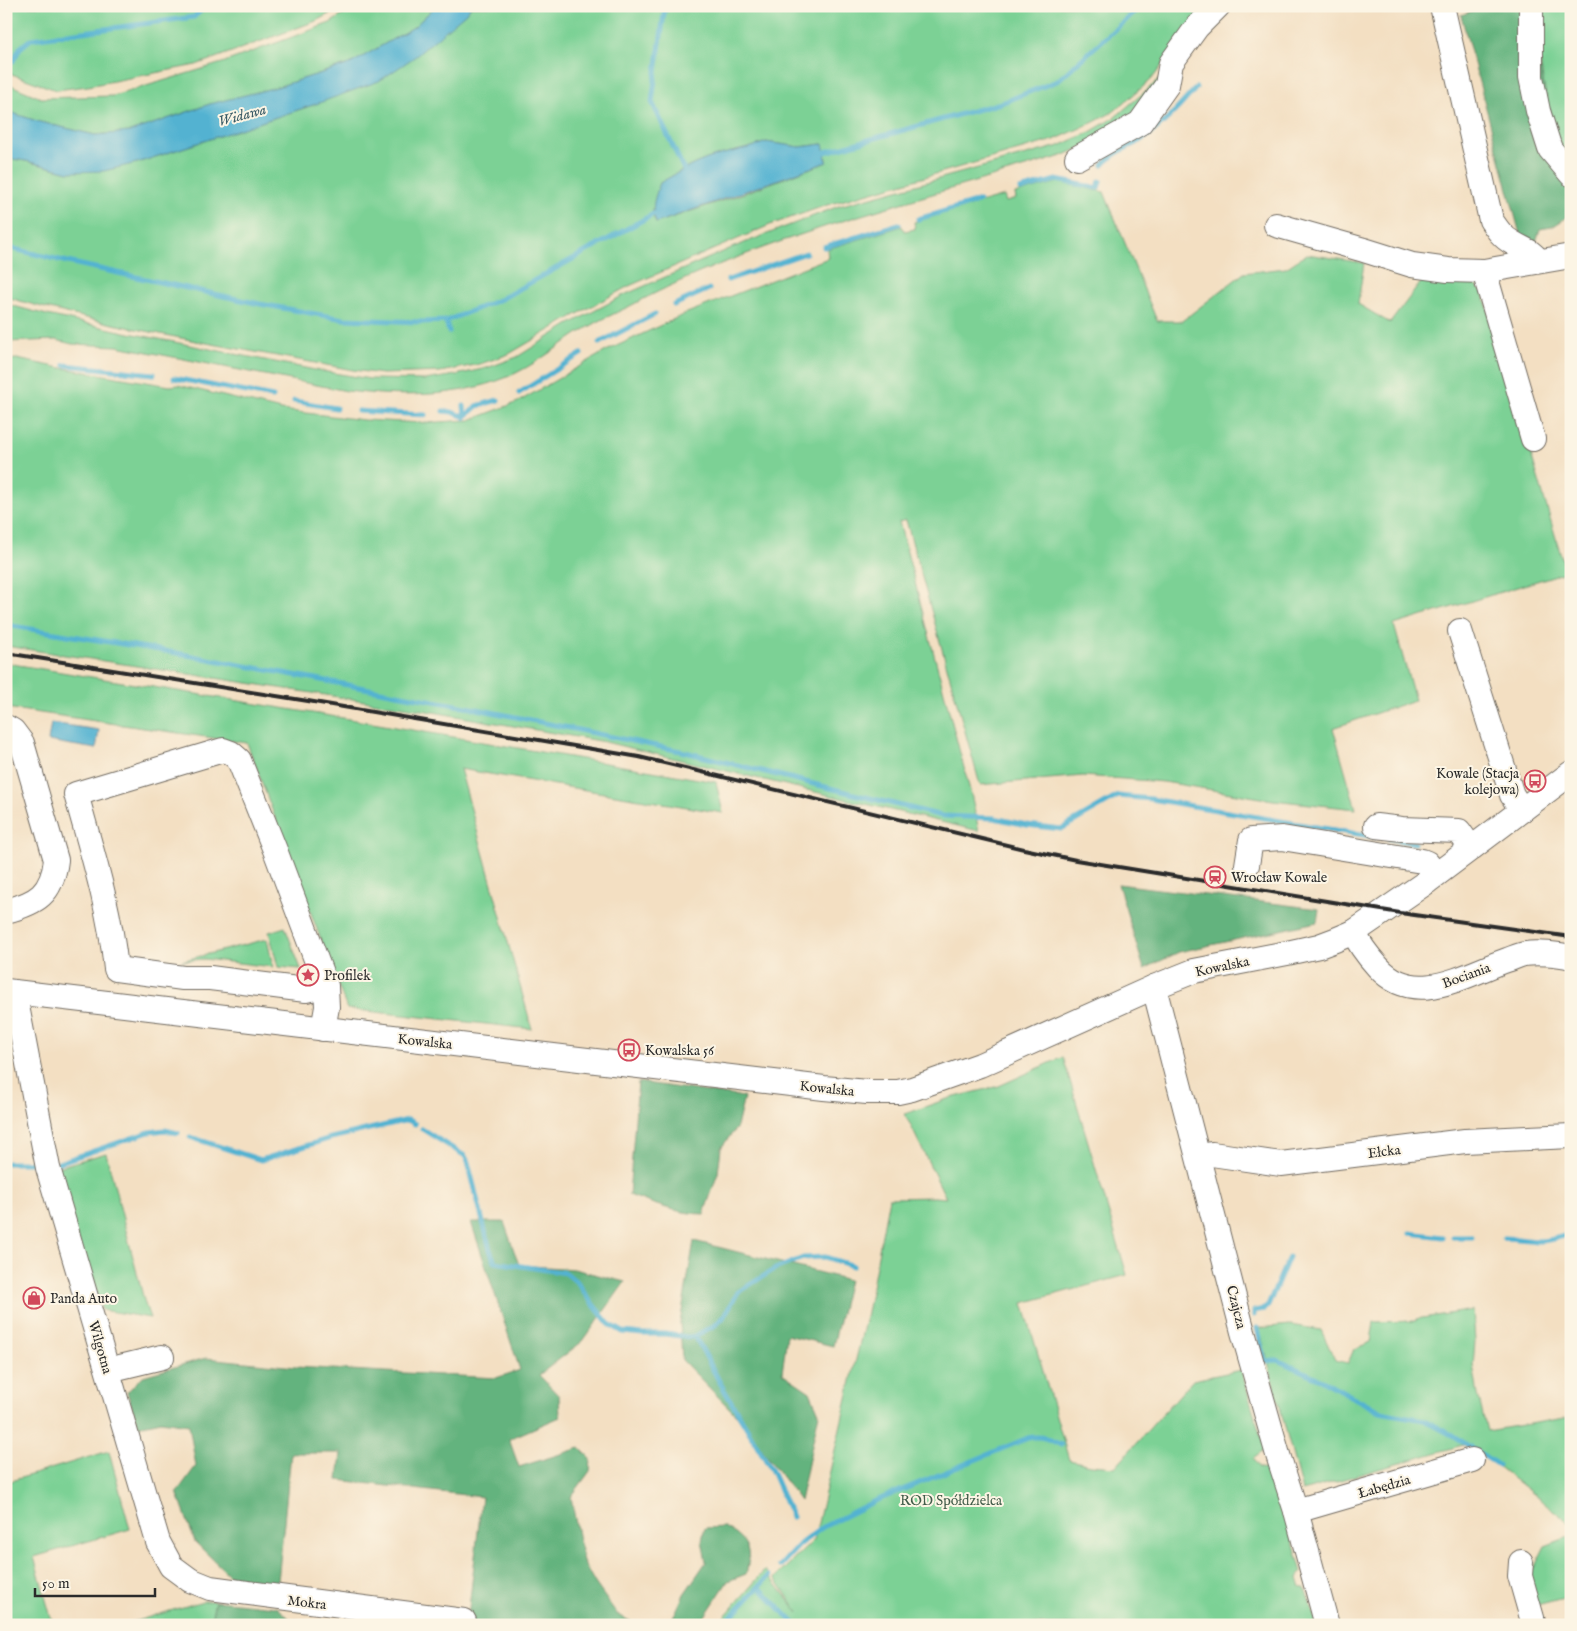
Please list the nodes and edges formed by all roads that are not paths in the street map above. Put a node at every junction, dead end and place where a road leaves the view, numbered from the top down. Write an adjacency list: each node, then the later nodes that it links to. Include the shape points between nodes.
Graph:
1 (1218, 6): 4 (street, via 1197,27 1171,63 1166,85 1140,122)
2 (1442, 6): 8 (street, via 1491,220 1505,238 1530,251)
3 (1531, 6): 5 (street, via 1531,77 1538,111 1550,149)
4 (1077, 158)
5 (1571, 174)
6 (1276, 225): 9 (street, via 1412,265)
7 (1571, 256): 8 (street)
8 (1539, 261): 9 (street)
9 (1484, 271): 10 (street)
10 (1533, 439)
11 (1460, 631): 14 (street, via 1512,795)
12 (6, 727): 19 (street, via 22,743 56,860 46,893 26,905)
13 (1571, 773): 14 (street, Kowalska)
14 (1522, 810): 16 (street, Kowalska)
15 (1376, 826): 16 (street, via 1459,831)
16 (1471, 848): 18 (street, Kowalska)
17 (1247, 865): 18 (street, via 1251,840 1282,838 1422,861)
18 (1436, 874): 20 (street, Kowalska)
19 (6, 911)
20 (1354, 932): 21 (street, Bociania, via 1385,974 1406,986 1440,985 1526,954); 23 (street, Kowalska, via 1319,946 1203,968)
21 (1571, 957)
22 (326, 986): 22 (street, via 276,850 239,760 232,753 223,750 76,794 114,941 116,969 306,990); 25 (street)
23 (1154, 987): 25 (street, Kowalska, via 980,1065 898,1092 850,1091); 27 (street, Czajcza)
24 (12, 992): 25 (street, Kowalska); 29 (street, Wilgotna, via 48,1168)
25 (323, 1029)
26 (1571, 1136): 27 (street, Ełcka, via 1466,1141 1281,1164 1212,1154)
27 (1199, 1157): 31 (street, Czajcza, via 1243,1332)
28 (162, 1357): 29 (street)
29 (108, 1370): 33 (street, Wilgotna, via 158,1542 171,1566 190,1580)
30 (1472, 1460): 31 (street, Łabędzia)
31 (1296, 1512): 35 (street, Czajcza)
32 (1521, 1562): 36 (street, via 1520,1576)
33 (210, 1588): 34 (street, Mokra)
34 (464, 1621)
35 (1327, 1625)
36 (1534, 1625)

